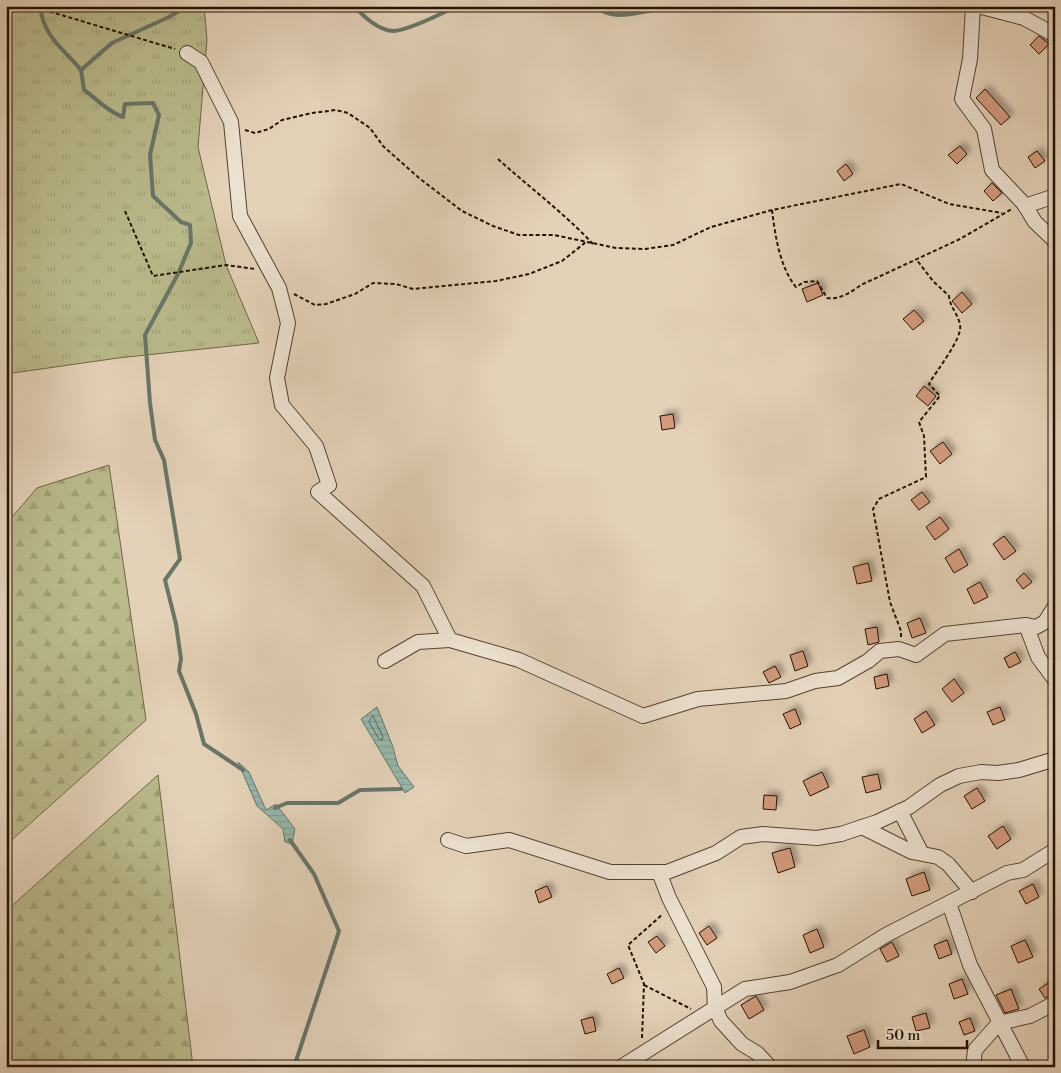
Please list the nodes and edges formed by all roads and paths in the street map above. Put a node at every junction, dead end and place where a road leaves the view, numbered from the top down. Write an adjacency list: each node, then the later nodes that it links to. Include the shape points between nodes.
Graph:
1 (31, 6): 7 (path)
2 (973, 6): 11 (street, via 970,60 962,99 984,129 992,170)
3 (978, 6): 5 (street)
4 (1014, 6): 5 (street)
5 (1024, 18): 6 (street)
6 (1055, 35)
7 (187, 53): 8 (street, via 201,62)
8 (231, 122): 16 (path, via 236,128 255,133 298,116 336,110 348,113 370,128 383,146 418,178 462,211 519,235 554,235); 19 (street, via 240,216)
9 (498, 159): 17 (path, via 574,223)
10 (1055, 196): 11 (street)
11 (1024, 205): 14 (path); 15 (street, via 1035,222)
12 (772, 210): 14 (path, via 901,184 950,204); 17 (path, via 711,227 673,246 630,249); 18 (path, via 778,246 790,281 796,287 804,282 817,281 827,298 849,294 861,284)
13 (125, 211): 19 (path, via 153,276 226,265)
14 (1002, 213): 18 (path, via 967,236)
15 (1055, 241)
16 (586, 242): 17 (path); 20 (path, via 562,261 529,274 496,281 413,289 374,283 326,304 315,304)
17 (593, 244)
18 (916, 259): 24 (path, via 949,296 950,306 958,316 961,328 958,339 929,384 940,396 919,422 924,436 926,477 879,499 873,509 890,602 901,631)
19 (270, 271): 20 (street)
20 (279, 288): 23 (street, via 288,323 277,378 282,405 316,446 329,485 318,492 423,586)
21 (1055, 606): 22 (street, via 1045,622 1036,627)
22 (1026, 624): 24 (street, via 945,634 916,655); 26 (street, via 1038,657)
23 (450, 640): 24 (street, via 520,660 643,716 698,699 786,691 815,681 838,678 880,651); 25 (street, via 418,642)
24 (899, 649)
25 (385, 661)
26 (1055, 680)
27 (1055, 759): 28 (street, via 1019,770 959,776)
28 (900, 811): 29 (street); 32 (street)
29 (862, 827): 32 (street, via 912,852); 33 (street, via 817,838 763,834 741,838 716,853 667,872)
30 (448, 840): 33 (street, via 466,846 510,840 610,872)
31 (1055, 850): 34 (street, via 1023,870 1007,873)
32 (921, 852): 34 (street, via 948,864)
33 (659, 872): 36 (street)
34 (972, 892): 35 (street)
35 (949, 903): 39 (street, via 886,935 838,965 790,982 745,989); 40 (street, via 970,965)
36 (672, 905): 37 (path, via 628,945); 39 (street, via 714,987)
37 (644, 984): 39 (path); 41 (path)
38 (1055, 1003): 40 (street, via 1030,1016)
39 (710, 1011): 41 (street); 43 (street)
40 (1000, 1022): 44 (street, via 975,1050); 45 (street)
41 (642, 1053): 42 (street)
42 (621, 1067)
43 (770, 1067)
44 (973, 1067)
45 (1023, 1067)

